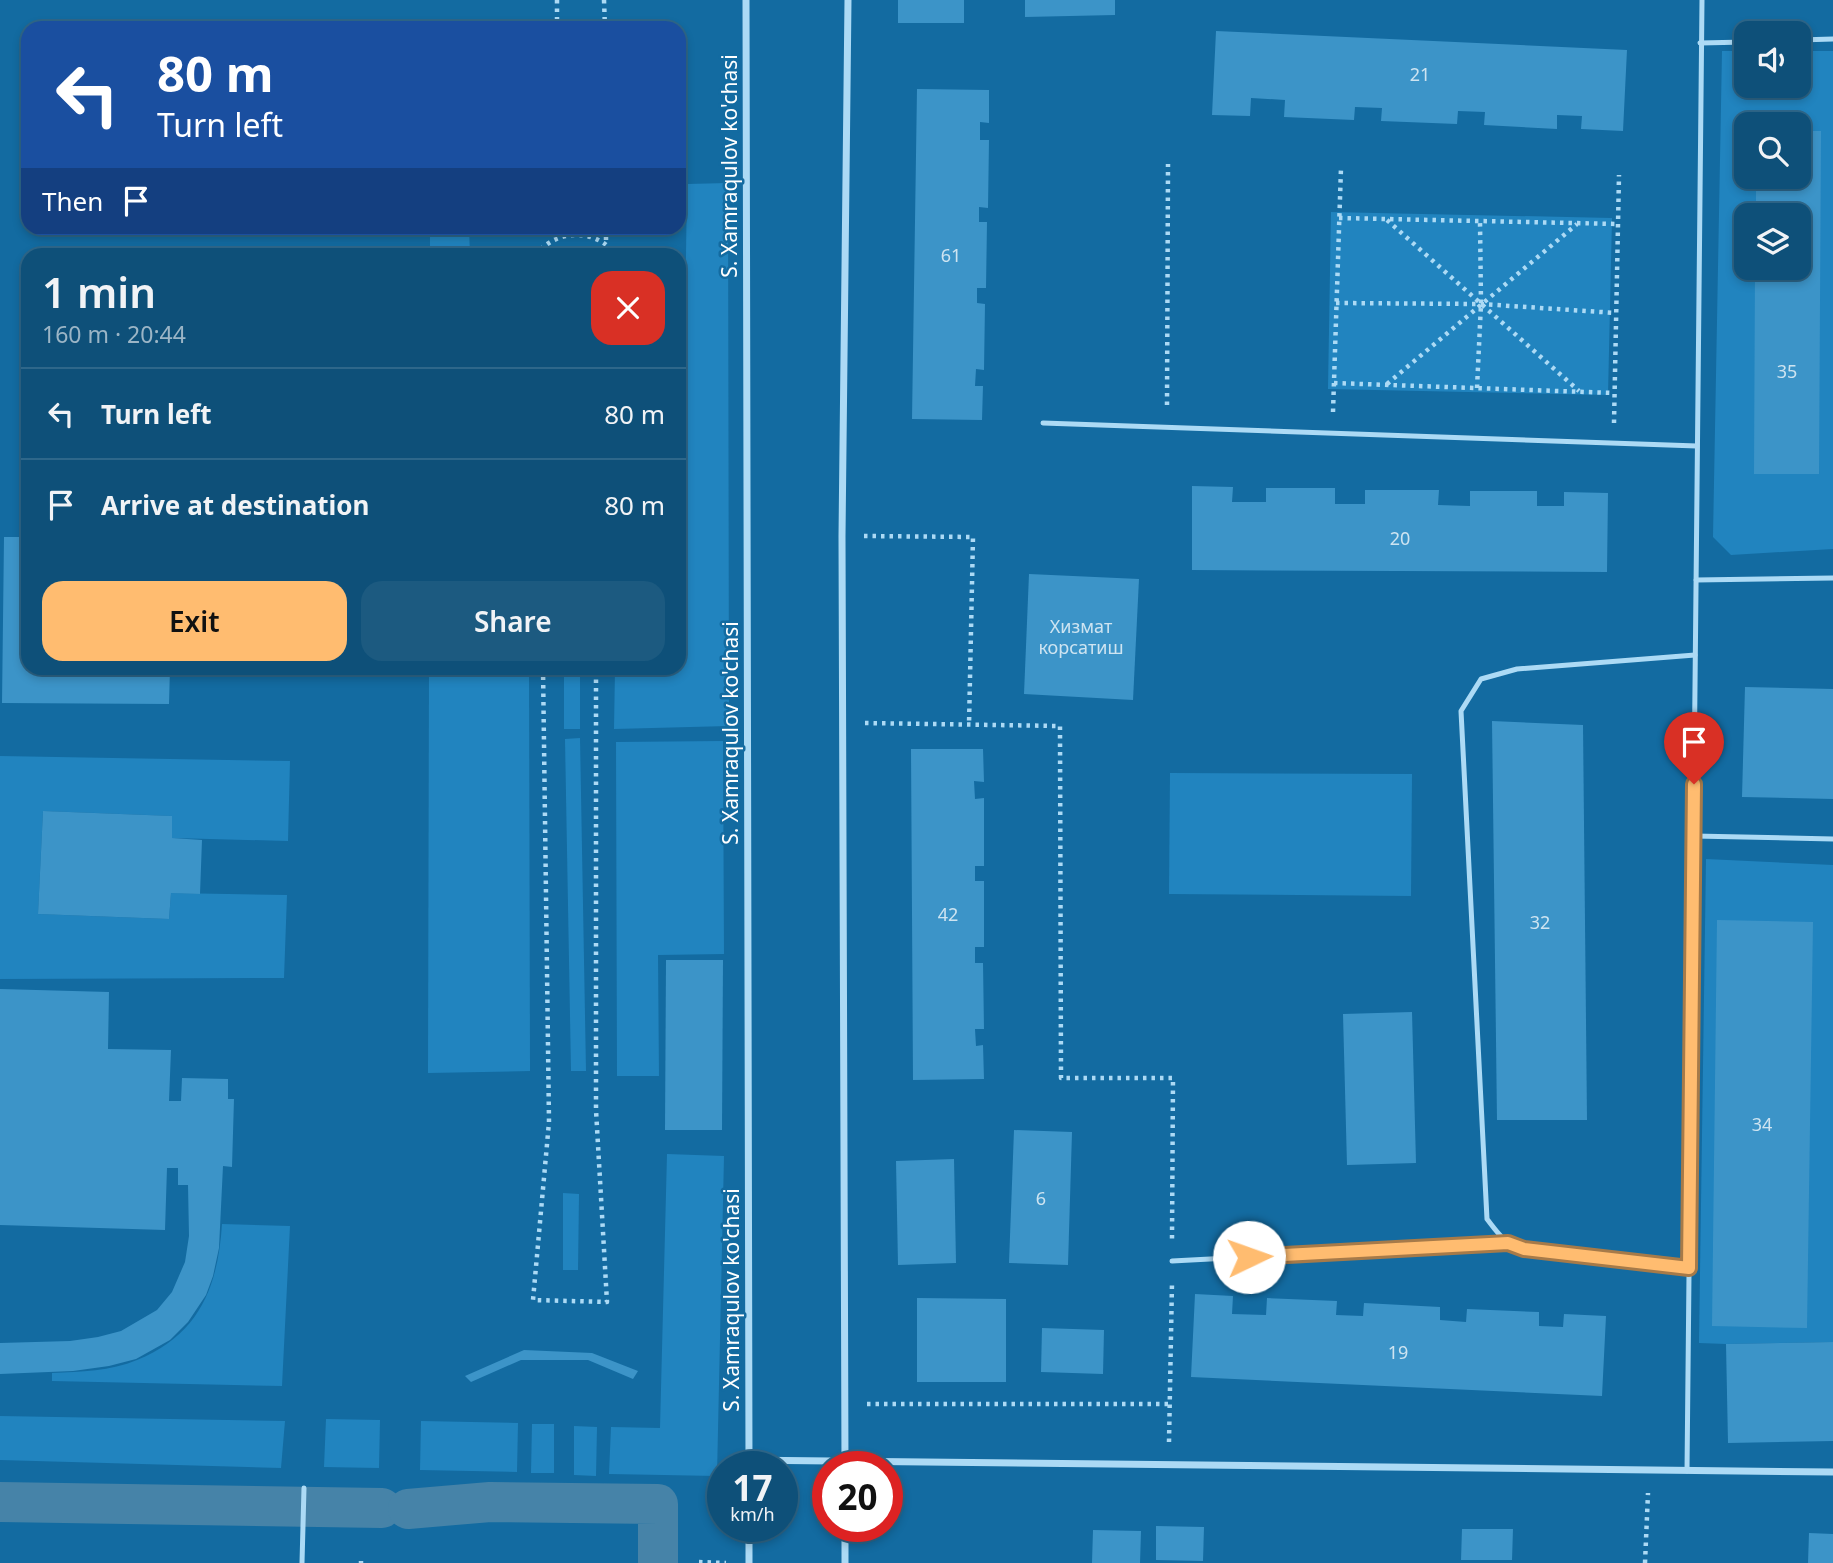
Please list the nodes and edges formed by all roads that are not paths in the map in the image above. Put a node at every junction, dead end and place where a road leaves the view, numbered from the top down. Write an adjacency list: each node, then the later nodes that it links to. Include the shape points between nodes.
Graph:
1 (746, 0): 18 (street, S. Xamraqulov ko'chasi)
2 (848, 0): 19 (street, via 842,536)
3 (1702, 0): 7 (lane)
4 (1833, 39): 5 (lane)
5 (1811, 40)
6 (1734, 42): 7 (lane)
7 (1700, 43): 9 (lane)
8 (1044, 423): 9 (lane)
9 (1698, 446): 11 (lane)
10 (1833, 578): 11 (lane)
11 (1696, 580): 12 (lane)
12 (1695, 655): 13 (lane); 15 (lane, via 1517,669 1480,679 1461,711 1487,1219)
13 (1693, 836): 14 (lane); 17 (lane)
14 (1833, 839)
15 (1508, 1243): 16 (lane); 17 (lane, via 1524,1249)
16 (1172, 1261)
17 (1689, 1268): 21 (lane)
18 (749, 1451)
19 (845, 1451)
20 (903, 1464): 21 (street)
21 (1687, 1471): 22 (street)
22 (1833, 1472)
23 (304, 1488): 26 (lane)
24 (749, 1542): 27 (street)
25 (845, 1542): 28 (street)
26 (302, 1563)
27 (749, 1563)
28 (845, 1563)

